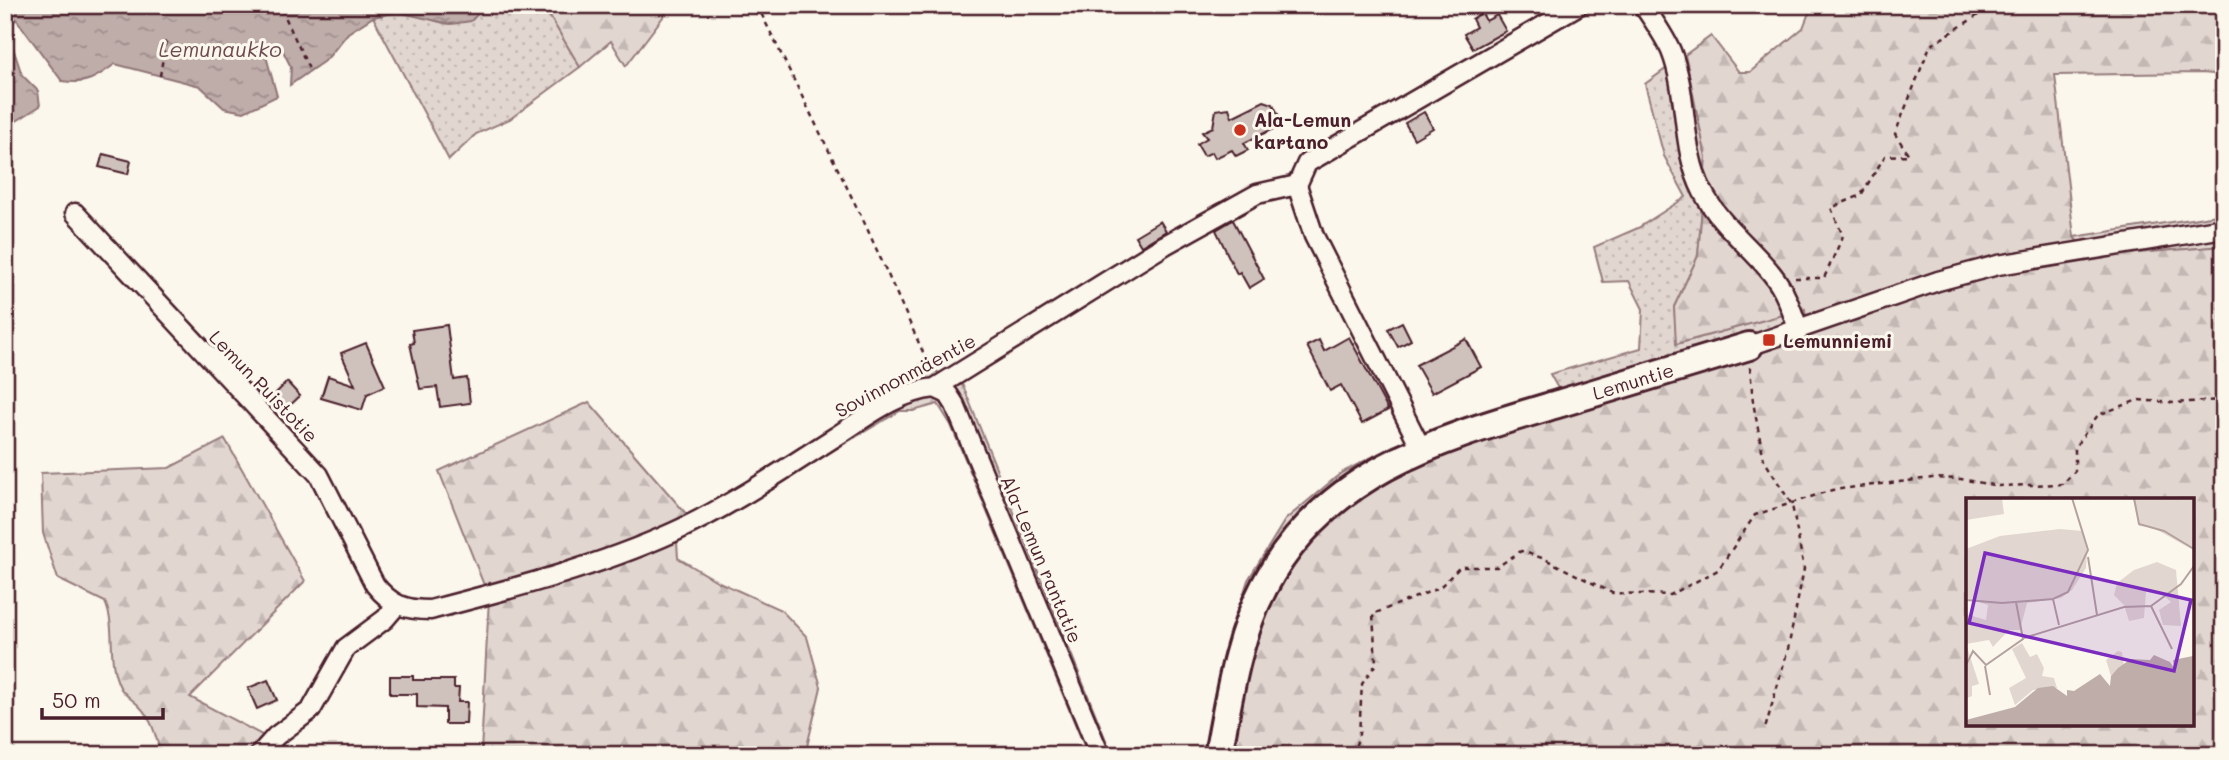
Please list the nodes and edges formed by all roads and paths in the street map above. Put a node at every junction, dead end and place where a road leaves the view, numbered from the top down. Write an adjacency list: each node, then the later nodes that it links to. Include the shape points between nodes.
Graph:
1 (292, 5): 7 (path, via 282,10)
2 (757, 5): 15 (path, via 865,224 926,358)
3 (1578, 5): 9 (street, via 1307,163)
4 (1643, 5): 12 (street, via 1671,52 1690,158 1702,191 1722,223)
5 (1994, 5): 12 (path, via 1930,46 1895,134 1909,155 1885,156 1861,195 1831,208 1843,236 1824,278 1801,281 1779,272)
6 (166, 39): 8 (path)
7 (309, 69)
8 (160, 76)
9 (1297, 185): 15 (street, Sovinnonmäentie, via 1257,194 1165,245); 17 (street, via 1314,236)
10 (75, 213): 19 (street, Lemun Puistotie, via 319,475 375,585)
11 (2224, 228): 13 (street, Lemuntie, via 1997,265 1938,281)
12 (1772, 274): 13 (street)
13 (1800, 331): 14 (street, Lemuntie)
14 (1749, 346): 17 (street, Lemuntie); 18 (path, via 1764,460)
15 (934, 387): 19 (street, Sovinnonmäentie, via 908,393 675,532 612,556 438,608 411,610); 22 (street, Ala-Lemun rantatie, via 948,394 955,405)
16 (2220, 400): 18 (path, via 2138,400 2098,415 2075,447 2075,471 2063,484 1998,486 1932,478 1832,490)
17 (1421, 447): 23 (street, Lemuntie, via 1344,493 1308,524 1285,552 1245,632)
18 (1792, 505): 20 (path, via 1804,569); 24 (path, via 1755,515 1718,570 1670,595 1612,593 1521,551 1497,568 1460,566 1438,588 1373,614 1376,664 1362,684)
19 (397, 605): 21 (street, via 346,649 311,710)
20 (1765, 729)
21 (259, 755)
22 (1100, 755)
23 (1218, 755)
24 (1353, 755)

